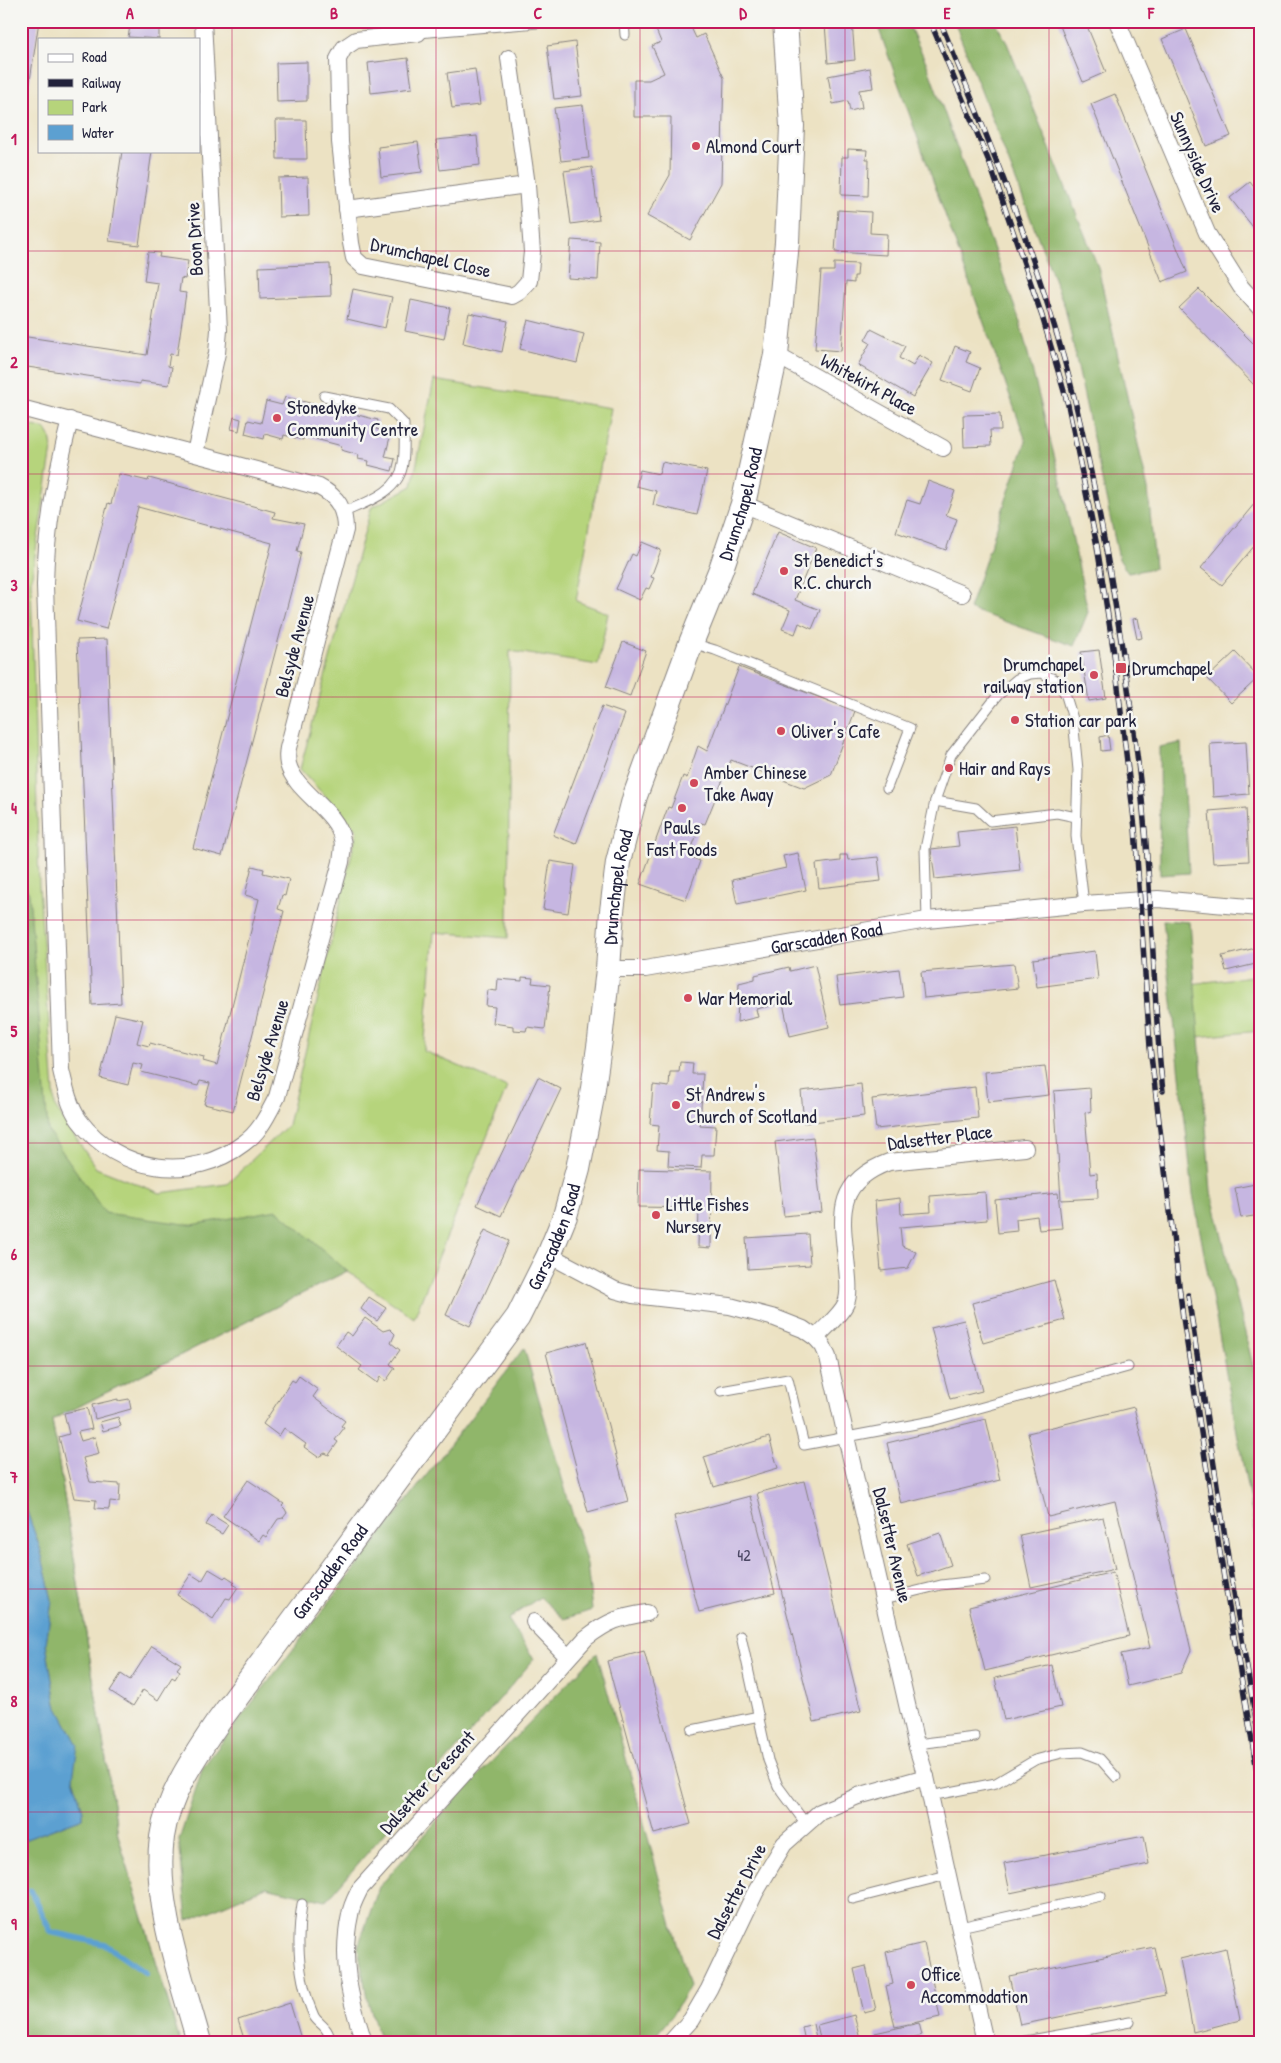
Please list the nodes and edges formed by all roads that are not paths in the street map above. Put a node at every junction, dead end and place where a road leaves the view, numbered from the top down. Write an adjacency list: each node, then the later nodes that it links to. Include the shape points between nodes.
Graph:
1 (203, 21): 17 (street, Boon Drive, via 219,330 218,353)
2 (540, 21): 6 (lane)
3 (624, 21): 7 (lane)
4 (786, 21): 12 (street, Drumchapel Road, via 792,126 787,242)
5 (1117, 21): 11 (street, Sunnyside Drive, via 1207,233 1241,287)
6 (422, 27): 10 (street, Drumchapel Close, via 356,40 344,48 338,58 340,142)
7 (625, 35)
8 (509, 58): 9 (street, Drumchapel Close)
9 (527, 185): 10 (street); 10 (street, Drumchapel Close, via 532,252 529,281 512,296 363,266 354,258)
10 (347, 209)
11 (1260, 308)
12 (776, 355): 16 (street, Whitekirk Place); 18 (street, Drumchapel Road)
13 (324, 396): 19 (lane, via 390,408 404,424 404,464 398,479 382,495)
14 (21, 408): 15 (street)
15 (70, 420): 17 (street); 19 (street, Belsyde Avenue, via 51,501 44,585 61,1070 67,1096 78,1119 95,1139 132,1162 180,1168 223,1156 252,1136 264,1122 277,1097 343,850 337,826 296,779 287,760 345,530)
16 (943, 448)
17 (195, 453): 19 (street, via 319,487 330,493)
18 (743, 504): 20 (street); 21 (street, Drumchapel Road)
19 (344, 512)
20 (962, 594)
21 (691, 643): 22 (lane, via 716,650 910,728); 28 (street, Drumchapel Road, via 635,796 618,862)
22 (888, 788)
23 (935, 801): 24 (lane, via 976,808 990,821 1057,813); 24 (lane, via 951,755 998,695 1017,679 1042,673 1058,681 1073,719 1078,770); 27 (lane, via 925,849)
24 (1076, 817): 25 (lane)
25 (1084, 904): 26 (street, Garscadden Road, via 1158,899); 27 (street, Garscadden Road)
26 (1260, 908)
27 (927, 920): 28 (street, Garscadden Road, via 645,968)
28 (608, 969): 30 (street, Garscadden Road, via 591,1102 578,1169 565,1216)
29 (1025, 1148): 31 (street, Dalsetter Place, via 889,1162 873,1167 857,1179 846,1197 842,1215 848,1283 846,1302)
30 (549, 1255): 31 (street, Dalsetter Avenue, via 615,1290 730,1306 775,1318); 55 (street, Garscadden Road, via 518,1317 216,1725 190,1762 174,1796 162,1836 160,1863 166,1922)
31 (816, 1338): 34 (street, Dalsetter Avenue, via 828,1357)
32 (1128, 1368): 34 (lane, via 932,1420)
33 (721, 1391): 34 (lane, via 788,1379 804,1445)
34 (847, 1436): 36 (street, Dalsetter Avenue)
35 (985, 1580): 36 (lane, via 941,1585)
36 (884, 1599): 44 (street, Dalsetter Avenue)
37 (648, 1613): 40 (street, Dalsetter Crescent, via 604,1624)
38 (534, 1622): 40 (street)
39 (741, 1636): 41 (lane)
40 (568, 1656): 57 (street, Dalsetter Crescent, via 360,1889 350,1914 345,1963)
41 (759, 1716): 42 (lane); 48 (lane, via 768,1760 778,1786)
42 (692, 1730)
43 (975, 1737): 44 (lane)
44 (916, 1744): 45 (street, Dalsetter Avenue)
45 (926, 1777): 47 (street, Dalsetter Avenue); 48 (street, Dalsetter Drive, via 858,1796 820,1812)
46 (1116, 1777): 47 (lane, via 1100,1759 1082,1752 1062,1753 1035,1760 996,1783)
47 (930, 1796): 49 (street, Dalsetter Avenue)
48 (806, 1824): 58 (street, Dalsetter Drive, via 784,1844 755,1893 710,1988 691,2020)
49 (947, 1875): 51 (lane); 53 (street, Dalsetter Avenue)
50 (1101, 1896): 53 (lane)
51 (853, 1900)
52 (302, 1904): 56 (lane, via 298,1932 299,1962 307,1999)
53 (960, 1927): 59 (street, Dalsetter Avenue)
54 (1130, 2022): 60 (lane)
55 (199, 2042)
56 (331, 2042)
57 (364, 2042)
58 (671, 2042)
59 (985, 2042)
60 (1020, 2042)

